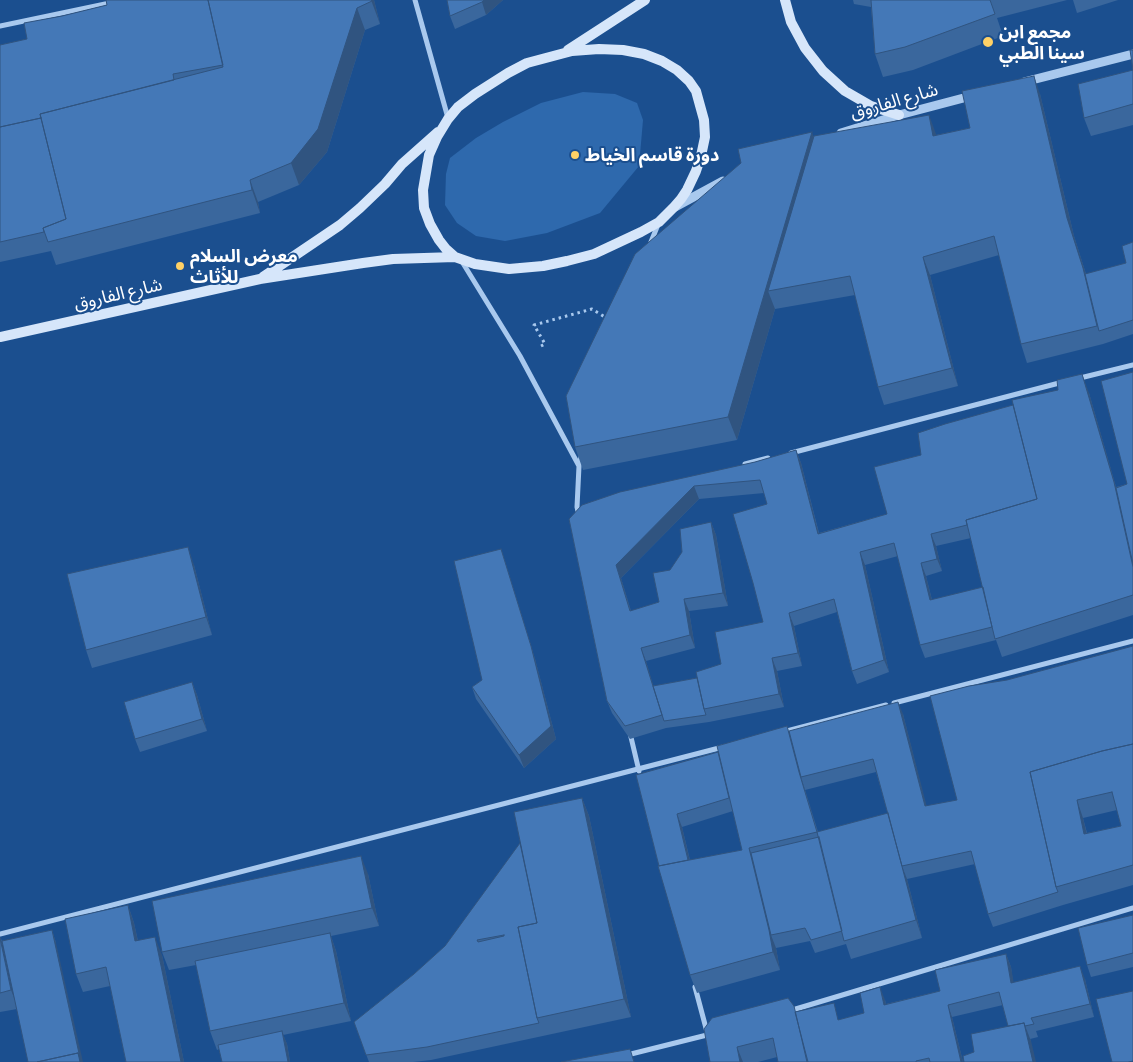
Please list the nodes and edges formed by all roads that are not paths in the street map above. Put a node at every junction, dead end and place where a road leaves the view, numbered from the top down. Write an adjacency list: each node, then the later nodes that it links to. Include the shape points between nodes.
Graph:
1 (124, 0): 5 (street)
2 (415, 0): 11 (street)
3 (645, 0): 6 (main road)
4 (785, 0): 10 (main road, via 791,22 823,71 845,91 870,106)
5 (0, 26)
6 (563, 53): 11 (main road, شارع الفاروق, via 527,63 508,73 474,94); 14 (main road, شارع الفاروق, via 624,50 662,61 690,81 700,105 705,137 696,171)
7 (1133, 54): 8 (street)
8 (1011, 86)
9 (983, 93): 10 (street, شارع الفاروق)
10 (898, 115): 12 (street, شارع الفاروق)
11 (446, 122): 17 (main road, شارع الفاروق, via 430,155 423,190 424,208 439,240); 18 (main road, شارع الفاروق, via 340,226)
12 (834, 136)
13 (733, 176): 14 (street, شارع الفاروق)
14 (674, 207): 15 (main road, شارع الفاروق)
15 (659, 222): 16 (street); 17 (main road, شارع الفاروق, via 594,254 543,266 509,269)
16 (649, 248)
17 (458, 258): 18 (main road, شارع الفاروق, via 363,263); 24 (street, via 520,356)
18 (260, 279): 19 (main road, شارع الفاروق)
19 (0, 338)
20 (1133, 364): 22 (street)
21 (584, 448): 24 (street)
22 (788, 453)
23 (778, 456): 25 (street)
24 (579, 466): 27 (street)
25 (740, 466)
26 (587, 505): 27 (street)
27 (577, 507): 28 (street)
28 (580, 517)
29 (1133, 641): 31 (street)
30 (630, 730): 33 (street)
31 (781, 732)
32 (724, 747): 33 (street)
33 (639, 769): 34 (street); 36 (street)
34 (641, 778)
35 (1133, 908): 38 (street)
36 (0, 934)
37 (693, 978): 40 (street)
38 (783, 1013)
39 (717, 1032): 40 (street)
40 (708, 1035): 41 (street); 42 (street)
41 (710, 1044)
42 (625, 1055)

